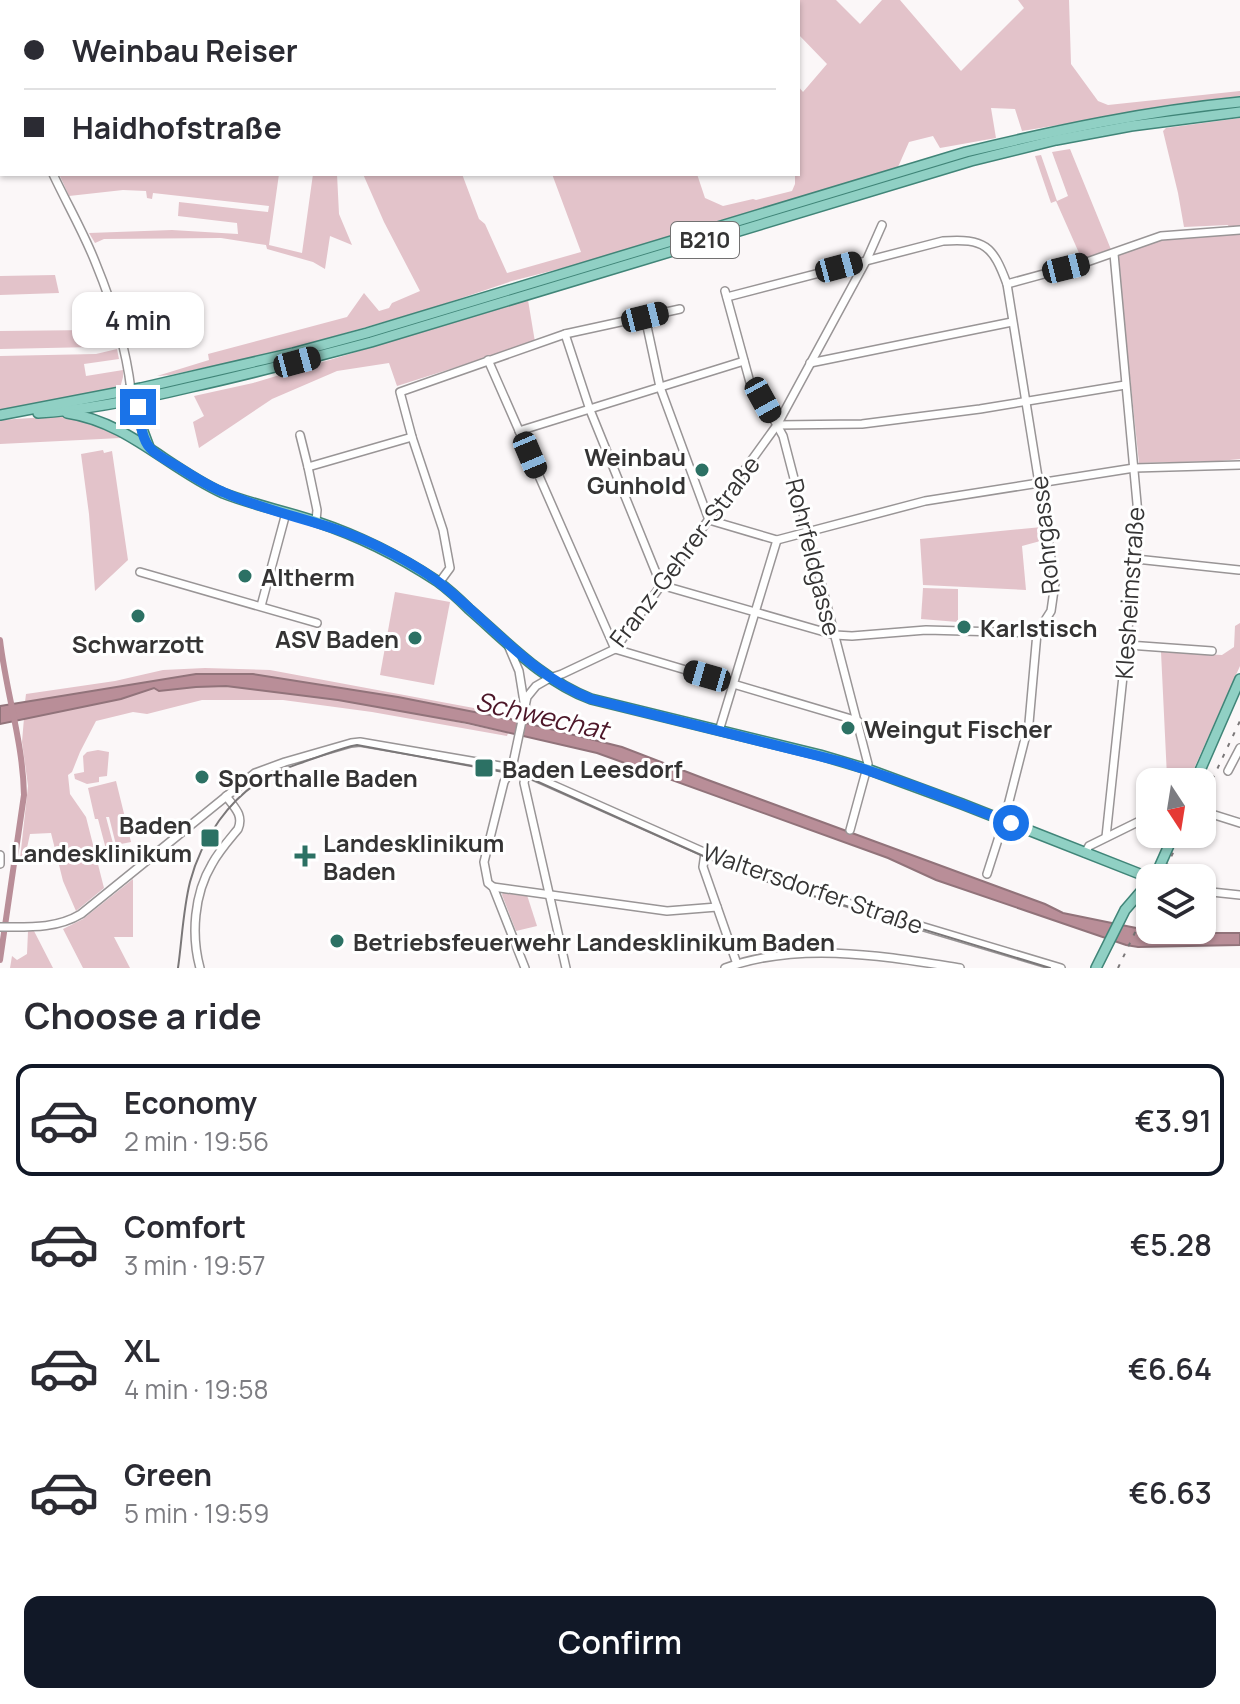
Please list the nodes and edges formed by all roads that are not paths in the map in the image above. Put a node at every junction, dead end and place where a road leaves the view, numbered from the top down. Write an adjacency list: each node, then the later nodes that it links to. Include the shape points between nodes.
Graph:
1 (1240, 102): 19 (main road, B210, via 1129,116 966,152 367,333)
2 (1240, 112): 18 (main road, B210, via 1131,126 971,161 371,342)
3 (54, 176): 19 (street, via 96,264)
4 (882, 225): 7 (street, Franz-Gehrer-Straße)
5 (1240, 230): 6 (street, via 1161,236)
6 (1114, 254): 8 (street); 16 (street, Klesheimstraße)
7 (867, 259): 8 (street, via 943,241 970,241 987,247); 14 (street, Rohrfeldgasse, via 726,294); 15 (street, Franz-Gehrer-Straße)
8 (1007, 284): 11 (street, Rohrgasse)
9 (680, 309): 10 (street)
10 (645, 317): 12 (street); 17 (street)
11 (1012, 322): 15 (street); 20 (street, Rohrgasse)
12 (565, 334): 13 (street); 21 (street)
13 (488, 360): 27 (street); 29 (street, via 400,392)
14 (744, 361): 17 (street); 26 (street, Rohrfeldgasse, via 751,386)
15 (810, 363): 26 (street, Franz-Gehrer-Straße)
16 (1125, 385): 20 (street); 33 (street, Klesheimstraße)
17 (660, 387): 21 (street); 36 (street)
18 (157, 395): 19 (main road, B210); 25 (main road, via 146,405)
19 (133, 396): 22 (main road, B210); 23 (main road, B210); 25 (main road); 30 (main road)
20 (1026, 401): 26 (street, via 862,424); 34 (street, Rohrgasse)
21 (590, 410): 27 (street); 44 (street)
22 (60, 412): 23 (main road, B210); 30 (main road, via 107,423)
23 (19, 413): 24 (main road, B210)
24 (0, 415)
25 (141, 422): 30 (main road)
26 (777, 425): 36 (street, Franz-Gehrer-Straße); 38 (street, Rohrfeldgasse)
27 (519, 431): 52 (street)
28 (300, 435): 32 (street)
29 (412, 437): 32 (street); 43 (street, via 443,530 450,568)
30 (145, 444): 35 (main road, via 225,493)
31 (1240, 465): 33 (street)
32 (308, 467): 37 (street)
33 (1134, 468): 34 (street); 40 (street, Klesheimstraße)
34 (1039, 483): 38 (street, via 925,501); 48 (street, Rohrgasse, via 1055,583 1051,611)
35 (286, 513): 37 (main road); 45 (street)
36 (709, 520): 39 (street); 44 (street, Franz-Gehrer-Straße)
37 (316, 521): 43 (main road, via 373,544)
38 (808, 533): 39 (street); 49 (street, Rohrfeldgasse)
39 (777, 540): 46 (street)
40 (1136, 559): 41 (street); 51 (street, Klesheimstraße)
41 (1239, 570)
42 (140, 572): 45 (street)
43 (439, 583): 50 (main road)
44 (661, 585): 46 (street); 52 (street, Franz-Gehrer-Straße)
45 (261, 606): 47 (street)
46 (756, 613): 49 (street); 57 (street)
47 (317, 623)
48 (1037, 633): 49 (street, via 926,630); 70 (street, Rohrgasse, via 1029,723)
49 (835, 635): 60 (street, Rohrfeldgasse)
50 (507, 641): 55 (main road); 59 (street)
51 (1128, 645): 53 (street); 74 (street, Klesheimstraße)
52 (615, 649): 54 (street, Franz-Gehrer-Straße); 57 (street)
53 (1212, 651)
54 (571, 670): 55 (street, Franz-Gehrer-Straße); 58 (street)
55 (550, 678): 58 (main road); 59 (street, via 531,691)
56 (1240, 679): 64 (main road)
57 (733, 684): 60 (street); 61 (street)
58 (573, 692): 61 (main road)
59 (524, 704): 63 (street)
60 (858, 721): 65 (street, Rohrfeldgasse)
61 (719, 731): 65 (main road)
62 (1240, 748): 66 (street)
63 (512, 768): 67 (street, Waltersdorfer Straße); 68 (street, Waltersdorfer Straße, via 356,742 265,769); 81 (street, via 484,862)
64 (1201, 768)
65 (867, 769): 70 (main road); 73 (street, Rohrfeldgasse)
66 (1228, 771)
67 (526, 773): 75 (street, Waltersdorfer Straße); 83 (street)
68 (226, 796): 87 (street, Waltersdorfer Straße, via 68,922); 90 (street, via 241,822 203,883 195,924)
69 (1216, 815): 72 (street)
70 (1004, 821): 76 (main road); 80 (street, Rohrgasse)
71 (1136, 823): 74 (street)
72 (1240, 823)
73 (850, 830)
74 (1106, 837): 76 (street)
75 (705, 853): 86 (street, via 703,867); 96 (street, Waltersdorfer Straße, via 765,877)
76 (1085, 853): 79 (main road)
77 (0, 855): 78 (street)
78 (0, 864)
79 (1136, 873)
80 (987, 874)
81 (493, 887): 83 (street); 91 (street)
82 (1216, 892): 84 (street)
83 (550, 895): 86 (street, via 667,911); 92 (street)
84 (1240, 895)
85 (1136, 896): 97 (main road)
86 (717, 907): 89 (street)
87 (0, 927)
88 (763, 958): 89 (street); 94 (street); 95 (street, via 827,952)
89 (737, 964): 93 (street)
90 (200, 968)
91 (525, 968)
92 (566, 968)
93 (725, 968)
94 (768, 968)
95 (960, 968)
96 (1061, 968)
97 (1096, 968)

